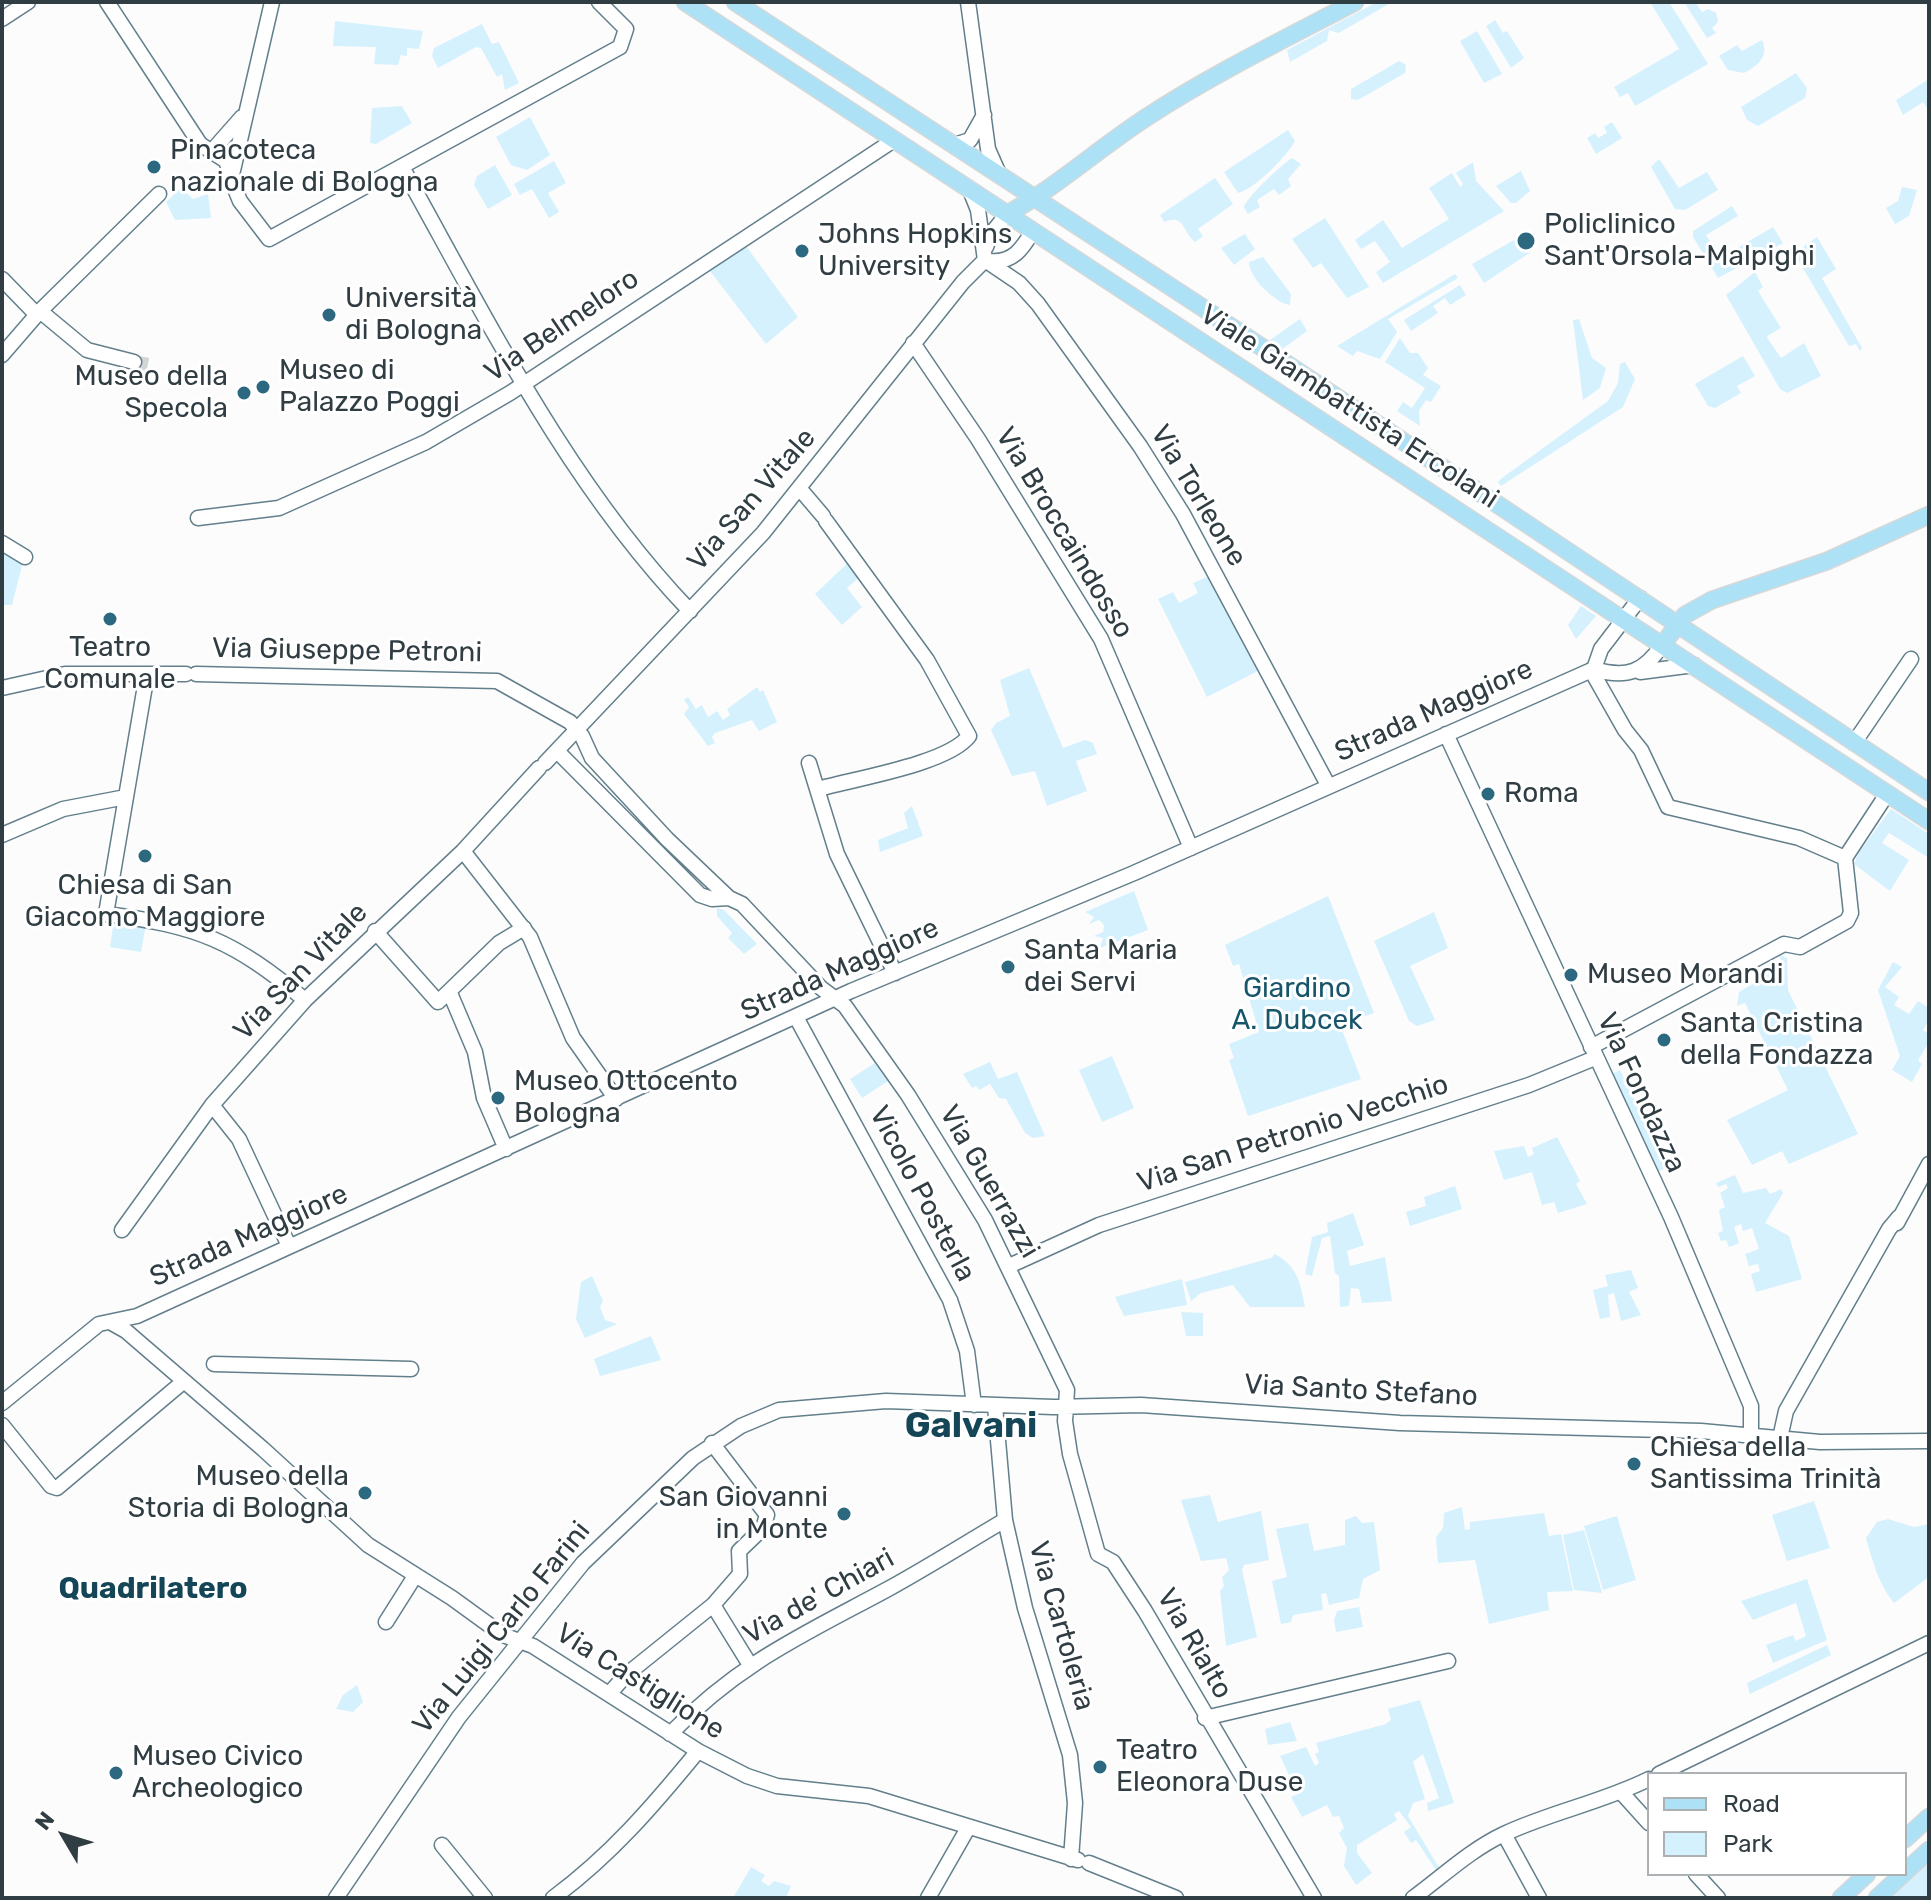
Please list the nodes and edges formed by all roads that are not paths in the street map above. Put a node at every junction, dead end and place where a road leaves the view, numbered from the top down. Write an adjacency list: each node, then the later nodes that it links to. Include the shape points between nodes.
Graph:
1 (28, 2): 9 (street)
2 (107, 2): 14 (street, via 200,144)
3 (272, 2): 10 (street)
4 (599, 2): 15 (street, via 626,29 620,47)
5 (685, 2): 12 (main road, Viale Giambattista Ercolani)
6 (735, 2): 13 (main road, Viale Giambattista Ercolani)
7 (968, 2): 11 (street)
8 (1355, 2): 20 (main road, via 1160,109)
9 (2, 19)
10 (247, 110): 14 (street); 17 (street)
11 (984, 115): 13 (street, via 970,140); 16 (street, via 990,157)
12 (894, 140): 18 (main road, Viale Giambattista Ercolani); 29 (street, Via Belmeloro)
13 (954, 145): 16 (main road, Viale Giambattista Ercolani)
14 (212, 151): 17 (street, via 226,161)
15 (402, 167): 17 (street, via 269,239 261,234); 29 (street)
16 (999, 174): 20 (main road, Viale Giambattista Ercolani)
17 (231, 180)
18 (970, 190): 21 (main road, Viale Giambattista Ercolani); 23 (street)
19 (159, 194): 25 (street)
20 (1037, 198): 21 (main road); 22 (main road); 35 (main road, Viale Giambattista Ercolani)
21 (1007, 214): 22 (main road, Viale Giambattista Ercolani); 23 (street, Via San Vitale, via 991,234)
22 (1033, 231): 23 (street, via 1009,259); 37 (main road, Viale Giambattista Ercolani)
23 (985, 256): 26 (street, Via San Vitale); 54 (street, Via Torleone, via 1038,304 1140,446 1197,540)
24 (2, 279): 25 (street)
25 (38, 313): 27 (street); 28 (street, via 87,350)
26 (913, 343): 30 (street, Via San Vitale); 63 (street, Via Broccaindosso, via 1101,639)
27 (2, 355)
28 (134, 362)
29 (524, 383): 32 (street, Via Belmeloro, via 409,450 279,508); 36 (street, via 606,508)
30 (800, 489): 36 (street, Via San Vitale); 55 (street, via 927,660 969,736 910,766)
31 (1929, 515): 38 (main road, via 1827,561 1712,600)
32 (198, 518)
33 (2, 543): 34 (street)
34 (25, 557)
35 (1640, 598): 37 (street); 38 (main road, Viale Giambattista Ercolani)
36 (690, 611): 48 (street, Via San Vitale)
37 (1625, 619): 39 (main road, Viale Giambattista Ercolani); 43 (street, via 1595,657)
38 (1677, 624): 39 (main road); 41 (main road, Viale Giambattista Ercolani)
39 (1663, 644): 42 (main road, Viale Giambattista Ercolani); 44 (street)
40 (1911, 659): 50 (street)
41 (1735, 663): 46 (main road); 50 (main road, Viale Giambattista Ercolani)
42 (1695, 665): 44 (street); 46 (main road, Viale Giambattista Ercolani)
43 (1592, 669): 44 (street); 49 (street, Strada Maggiore); 65 (street, via 1668,807 1799,838)
44 (1635, 673)
45 (147, 674): 47 (street, Via Giuseppe Petroni, via 56,675); 48 (street, Via Giuseppe Petroni, via 491,678 549,707); 59 (street)
46 (1722, 683): 58 (main road, Viale Giambattista Ercolani)
47 (2, 688)
48 (578, 730): 51 (street, Via San Vitale); 56 (street, via 592,758)
49 (1446, 734): 54 (street, Strada Maggiore); 74 (street, Via Fondazza)
50 (1854, 743): 53 (main road, Viale Giambattista Ercolani)
51 (557, 751): 60 (street); 64 (street, Via San Vitale)
52 (809, 763): 55 (street)
53 (1901, 774): 57 (main road, Viale Giambattista Ercolani); 58 (main road)
54 (1328, 785): 63 (street, Strada Maggiore)
55 (818, 789): 69 (street, via 837,854)
56 (624, 790): 60 (street); 66 (street)
57 (1929, 792)
58 (1887, 794): 61 (main road, Viale Giambattista Ercolani); 65 (street)
59 (126, 797): 62 (street, via 63,809); 72 (street, via 106,914 187,928 222,940)
60 (611, 804): 66 (street, via 700,895)
61 (1929, 821)
62 (2, 835)
63 (1191, 848): 69 (street, Strada Maggiore)
64 (463, 851): 67 (street); 68 (street, Via San Vitale)
65 (1845, 858): 74 (street, Via San Petronio Vecchio, via 1850,917 1800,947 1784,944)
66 (729, 898): 71 (street, Via Guerrazzi, via 759,919)
67 (524, 928): 70 (street, via 499,943); 75 (street, via 573,1038)
68 (375, 931): 70 (street, via 437,1000); 72 (street, Via San Vitale)
69 (895, 973): 71 (street, Strada Maggiore)
70 (450, 993): 77 (street)
71 (835, 999): 73 (street, Strada Maggiore); 81 (street, Via Guerrazzi, via 921,1114)
72 (305, 1000): 76 (street, Via San Vitale)
73 (796, 1017): 75 (street, Strada Maggiore); 87 (street, Vicolo Posterla, via 954,1308 967,1351)
74 (1593, 1053): 81 (street, Via San Petronio Vecchio, via 1529,1085 1099,1225); 92 (street, Via Fondazza, via 1671,1217 1751,1406)
75 (616, 1099): 77 (street, Strada Maggiore)
76 (212, 1105): 79 (street, Via San Vitale); 80 (street, via 239,1139)
77 (506, 1149): 80 (street, Strada Maggiore)
78 (1929, 1164): 93 (street, via 1786,1411)
79 (122, 1230)
80 (289, 1246): 82 (street, Strada Maggiore, via 137,1316)
81 (1009, 1266): 90 (street, Via Guerrazzi, via 1059,1370)
82 (109, 1322): 85 (street, Via Castiglione); 86 (street, Strada Maggiore, via 99,1324)
83 (214, 1364): 84 (street)
84 (411, 1369)
85 (183, 1382): 91 (street, via 54,1489); 97 (street, Via Castiglione, via 368,1545)
86 (2, 1403)
87 (974, 1405): 88 (street, Via Santo Stefano); 89 (street, Via Santo Stefano, via 886,1401)
88 (995, 1406): 90 (street, Via Santo Stefano); 96 (street, Via Cartoleria)
89 (790, 1407): 95 (street, Via Luigi Carlo Farini)
90 (1067, 1407): 92 (street, Via Santo Stefano, via 1175,1406 1400,1423); 105 (street, Via Rialto, via 1070,1454 1098,1554 1113,1562 1131,1588)
91 (2, 1425)
92 (1751, 1435): 93 (street, Via Santo Stefano)
93 (1780, 1438): 94 (street, Via Santo Stefano)
94 (1929, 1441)
95 (712, 1443): 98 (street, via 767,1515 763,1528 741,1546 737,1579); 100 (street, Via Luigi Carlo Farini, via 608,1537)
96 (1005, 1520): 103 (street, Via de' Chiari); 118 (street, Via Cartoleria, via 1025,1608 1070,1755)
97 (415, 1576): 99 (street); 100 (street, Via Castiglione, via 503,1635)
98 (713, 1605): 103 (street); 104 (street)
99 (386, 1622)
100 (519, 1640): 104 (street, Via Castiglione); 124 (street, Via Luigi Carlo Farini, via 453,1726)
101 (1929, 1643): 108 (street)
102 (1448, 1661): 105 (street)
103 (750, 1665): 106 (street, Via de' Chiari, via 707,1696)
104 (609, 1694): 106 (street, Via Castiglione)
105 (1205, 1718): 129 (street, Via Rialto)
106 (670, 1734): 107 (street, Via Castiglione)
107 (698, 1751): 113 (street, Via Castiglione, via 777,1786 869,1796); 126 (street, via 634,1828)
108 (1663, 1772)
109 (1647, 1780): 110 (street)
110 (1621, 1792): 112 (street); 114 (street)
111 (1929, 1817): 115 (main road)
112 (1647, 1821)
113 (968, 1828): 118 (street, Via Castiglione); 127 (street)
114 (1504, 1834): 130 (street, via 1464,1857); 131 (street)
115 (1907, 1837)
116 (442, 1845): 125 (street)
117 (1929, 1850): 119 (main road)
118 (1079, 1861): 123 (street, Via Castiglione)
119 (1907, 1870)
120 (1698, 1876): 132 (street)
121 (1865, 1876): 133 (main road)
122 (1901, 1876): 134 (main road)
123 (1148, 1893): 128 (street, Via Castiglione)
124 (336, 1898)
125 (485, 1898)
126 (553, 1898)
127 (928, 1898)
128 (1176, 1898)
129 (1314, 1898)
130 (1413, 1898)
131 (1539, 1898)
132 (1718, 1898)
133 (1841, 1898)
134 (1877, 1898)

